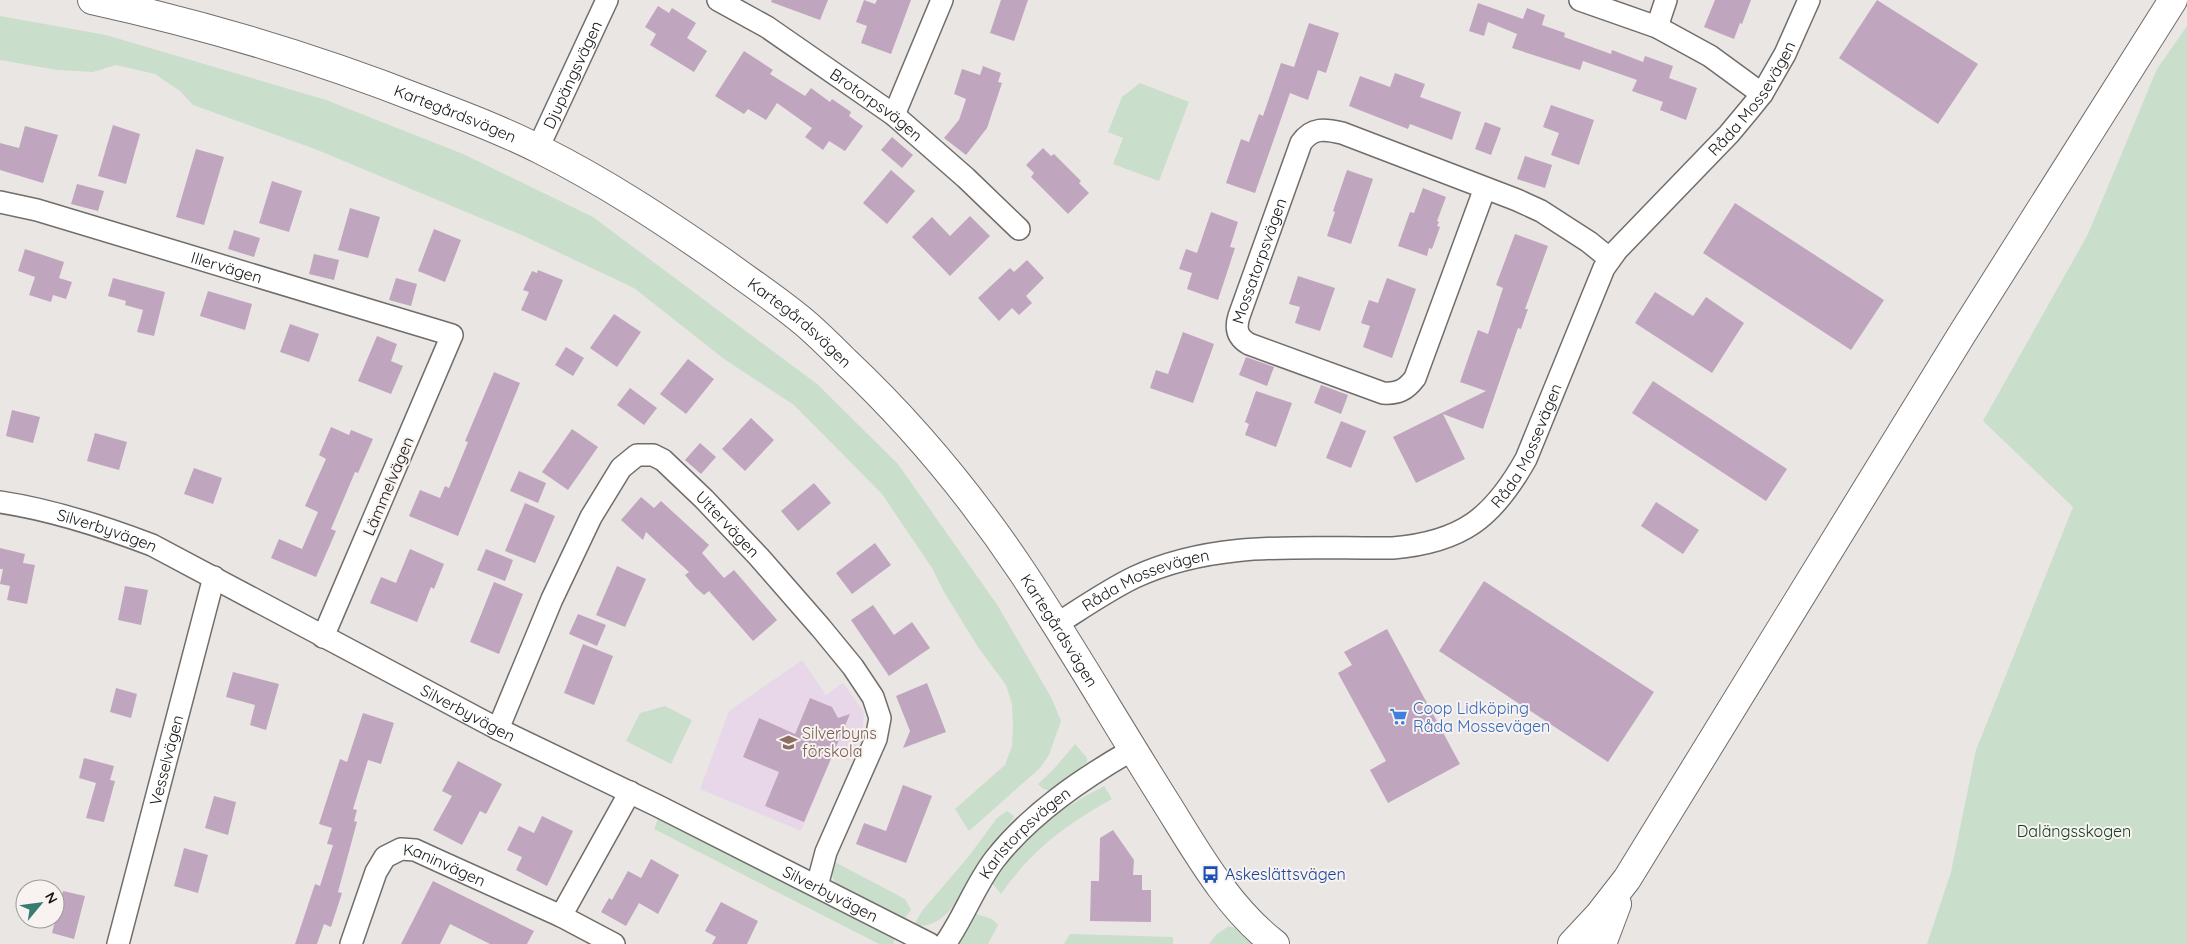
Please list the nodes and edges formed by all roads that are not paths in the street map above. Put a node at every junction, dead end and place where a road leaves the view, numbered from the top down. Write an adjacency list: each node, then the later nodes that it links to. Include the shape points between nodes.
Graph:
1 (92, 0): 13 (street, Kartegårdsvägen, via 216,30 305,57 447,109)
2 (607, 0): 13 (street, Djupängsvägen)
3 (718, 0): 9 (street, Brotorpsvägen)
4 (942, 0): 12 (street)
5 (1580, 0): 10 (street)
6 (1666, 0): 10 (street)
7 (1809, 0): 11 (street, Råda Mossevägen, via 1789,46)
8 (2173, 0): 26 (street, via 1962,334)
9 (743, 6): 12 (street, Brotorpsvägen)
10 (1657, 27): 11 (street, via 1710,56)
11 (1762, 94): 17 (street, Råda Mossevägen, via 1729,134)
12 (894, 115): 16 (street, Brotorpsvägen)
13 (538, 148): 21 (street, Kartegårdsvägen, via 602,182 677,230 806,324 868,382 955,478)
14 (1486, 188): 14 (street, Mossatorpsvägen, via 1342,133 1327,129 1307,134 1239,316 1236,325 1239,336 1249,344 1383,392 1401,392 1418,369); 17 (street, Mossatorpsvägen, via 1541,211)
15 (0, 202): 18 (street, Illervägen, via 37,210)
16 (1019, 229)
17 (1610, 259): 21 (street, Råda Mossevägen, via 1526,460 1497,503 1467,527 1432,542 1403,548 1283,548 1217,552 1166,565 1136,577)
18 (452, 335): 22 (street, Lämmelvägen)
19 (0, 502): 20 (street, Silverbyvägen, via 34,507 110,529 152,545)
20 (214, 577): 22 (street, Silverbyvägen); 29 (street, Vesselvägen)
21 (1057, 624): 24 (street, Kartegårdsvägen)
22 (323, 637): 23 (street, Silverbyvägen)
23 (498, 729): 25 (street, Silverbyvägen); 27 (street, Uttervägen, via 572,554 600,502 629,460 644,454 653,455 663,460 704,499 759,557 853,667 873,697 880,718 876,739 826,852)
24 (1132, 750): 33 (street, Karlstorpsvägen, via 1050,805 1018,832 994,860); 34 (street, Kartegårdsvägen, via 1225,893)
25 (630, 792): 27 (street, Silverbyvägen); 28 (street)
26 (1627, 879): 35 (street); 36 (street)
27 (817, 886): 32 (street, Silverbyvägen)
28 (561, 916): 30 (street, Kaninvägen, via 415,850 401,849 386,857 376,872); 31 (street, Kaninvägen)
29 (118, 944)
30 (351, 944)
31 (614, 944)
32 (930, 944)
33 (945, 944)
34 (1275, 944)
35 (1572, 944)
36 (1602, 944)

